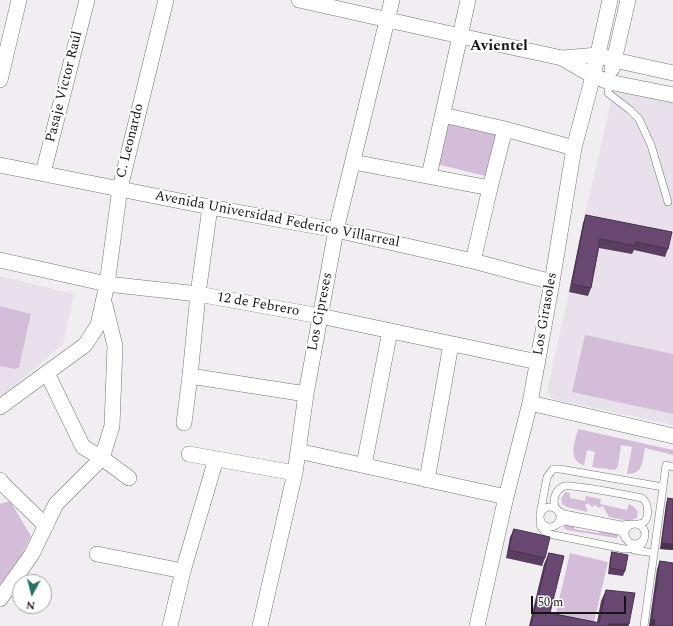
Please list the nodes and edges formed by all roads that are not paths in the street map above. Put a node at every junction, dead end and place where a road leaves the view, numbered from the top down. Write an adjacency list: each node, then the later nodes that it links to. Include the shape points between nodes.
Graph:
1 (19, 0): 16 (street)
2 (87, 0): 24 (street, Pasaje Victor Raúl)
3 (166, 0): 26 (street, C. Leonardo)
4 (299, 0): 9 (street)
5 (392, 0): 9 (street, Los Cipreses)
6 (468, 0): 10 (street)
7 (610, 0): 11 (street, Los Girasoles)
8 (628, 0): 13 (street)
9 (388, 20): 10 (street); 22 (street, Los Cipreses)
10 (460, 36): 12 (street); 19 (street)
11 (598, 55): 12 (street); 13 (street); 15 (street, Los Girasoles)
12 (562, 58): 15 (street)
13 (614, 60): 14 (street); 17 (street)
14 (673, 73)
15 (594, 76): 17 (street); 21 (street, Los Girasoles)
16 (0, 80)
17 (609, 82): 18 (street); 28 (lane, via 608,93 639,119 651,145)
18 (673, 95)
19 (443, 115): 20 (street); 25 (street)
20 (505, 129): 21 (street); 27 (street)
21 (574, 148): 33 (street, Los Girasoles)
22 (353, 162): 25 (street); 30 (street, Los Cipreses)
23 (0, 165): 24 (street, Avenida Universidad Federico Villarreal)
24 (43, 173): 26 (street, Avenida Universidad Federico Villarreal)
25 (429, 176): 27 (street)
26 (120, 188): 29 (street, Avenida Universidad Federico Villarreal); 34 (street, C. Leonardo)
27 (490, 188): 32 (street)
28 (668, 202)
29 (210, 207): 30 (street, Avenida Universidad Federico Villarreal); 35 (street)
30 (336, 230): 32 (street, Avenida Universidad Federico Villarreal); 37 (street, Los Cipreses)
31 (0, 260): 34 (street, 12 de Febrero)
32 (473, 261): 33 (street, Avenida Universidad Federico Villarreal)
33 (552, 282): 40 (street, Los Girasoles)
34 (107, 284): 35 (street, 12 de Febrero); 36 (street, C. Leonardo)
35 (198, 294): 37 (street, 12 de Febrero); 42 (street)
36 (104, 300): 41 (street, C. Leonardo, via 98,324 85,345); 50 (street, via 115,346 112,426)
37 (320, 316): 38 (street, 12 de Febrero); 43 (street, Los Cipreses)
38 (390, 331): 39 (street, 12 de Febrero); 52 (street)
39 (451, 344): 40 (street, 12 de Febrero); 57 (street)
40 (538, 362): 44 (street, Los Girasoles)
41 (47, 373): 45 (street, C. Leonardo); 50 (street, via 83,446)
42 (190, 376): 43 (street); 46 (street)
43 (306, 394): 48 (street, Los Cipreses)
44 (530, 404): 47 (street); 59 (street, Los Girasoles)
45 (0, 407)
46 (184, 423)
47 (673, 436)
48 (298, 451): 52 (street); 54 (street, Los Cipreses)
49 (189, 454): 51 (street)
50 (102, 458): 55 (street); 64 (street, via 56,504)
51 (216, 459): 54 (street); 70 (street)
52 (364, 466): 57 (street)
53 (673, 467): 58 (lane, via 666,465)
54 (295, 473): 73 (street, Los Cipreses)
55 (129, 478)
56 (0, 480): 64 (street)
57 (427, 480): 59 (street)
58 (663, 487): 61 (lane, via 553,469 547,477); 68 (lane)
59 (506, 497): 74 (street, Los Girasoles)
60 (557, 509): 61 (lane, via 547,507); 62 (lane, via 560,515); 63 (lane, via 572,516 621,525); 63 (lane, via 554,505 556,493 566,486 642,498 648,506 647,518 643,524)
61 (540, 516): 62 (lane, via 542,524 548,527); 67 (lane, via 540,526 549,534)
62 (558, 524): 66 (lane, via 564,521 619,531)
63 (633, 524): 65 (lane, via 641,526); 66 (lane, via 625,531)
64 (46, 526): 71 (street, via 32,554)
65 (645, 535): 66 (lane, via 642,541 636,544); 67 (lane, via 640,547)
66 (625, 538)
67 (624, 549): 68 (lane)
68 (654, 553): 75 (lane)
69 (97, 554): 70 (street)
70 (182, 571): 72 (street)
71 (0, 599)
72 (170, 626)
73 (260, 626)
74 (477, 626)
75 (644, 626)

